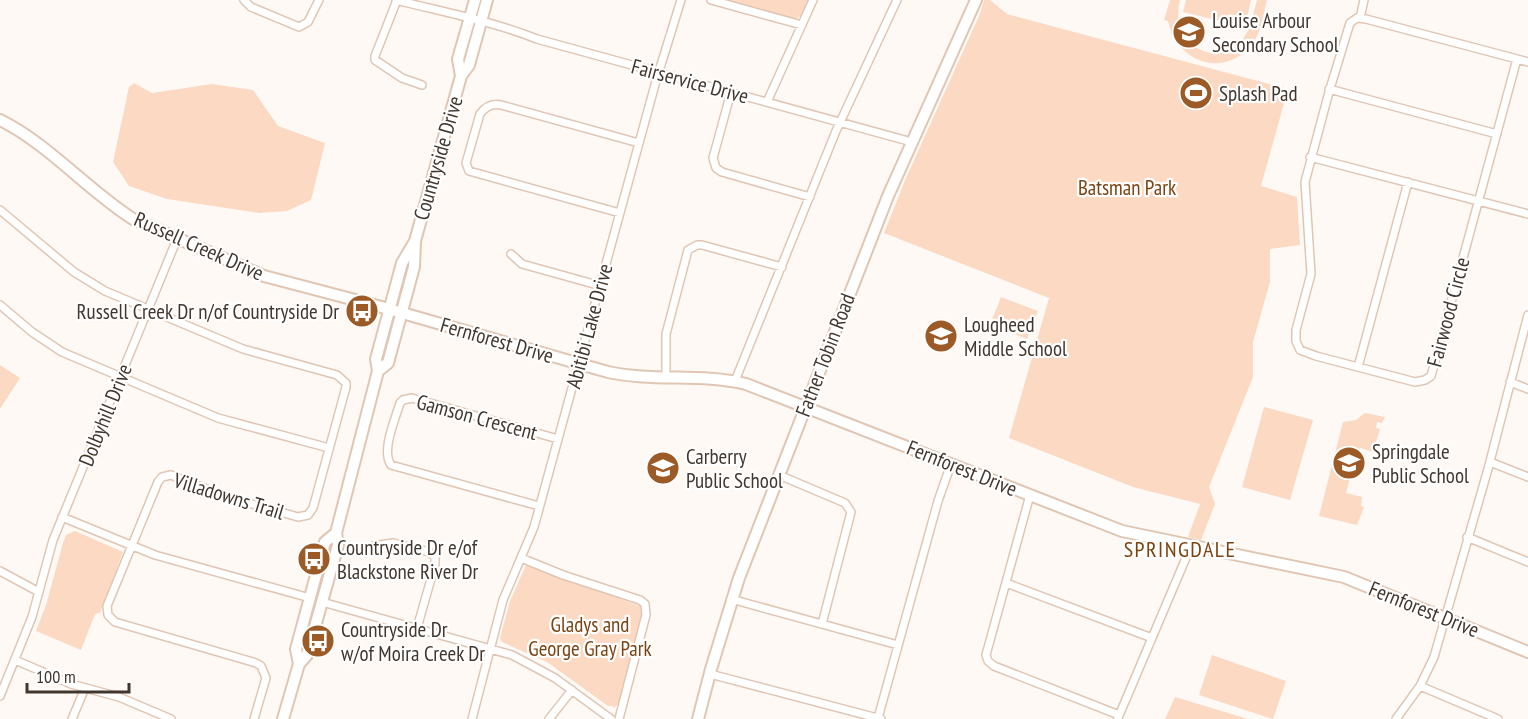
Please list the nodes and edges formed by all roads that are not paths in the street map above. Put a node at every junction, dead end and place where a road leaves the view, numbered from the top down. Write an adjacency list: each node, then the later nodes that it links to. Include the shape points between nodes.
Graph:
1 (244, 0): 2 (street, via 251,7 299,27 308,22)
2 (319, 0)
3 (397, 0): 12 (street, Fairservice Drive); 20 (street, via 375,60 402,78)
4 (475, 0): 12 (street, Countryside Drive)
5 (487, 0): 14 (street, Countryside Drive)
6 (681, 0): 18 (street, Abitibi Lake Drive)
7 (711, 0): 15 (street)
8 (813, 0): 15 (street)
9 (897, 0): 25 (street)
10 (976, 0): 27 (street, Father Tobin Road)
11 (1364, 0): 13 (street, Fairwood Circle)
12 (469, 18): 14 (street, Fairservice Drive); 19 (street, Countryside Drive, via 458,59)
13 (1360, 18): 16 (street); 21 (street, Fairwood Circle, via 1350,23)
14 (481, 21): 18 (street, Fairservice Drive); 19 (street, Countryside Drive, via 469,65)
15 (802, 25): 23 (street)
16 (1517, 59): 17 (street); 26 (street, Fairwood Circle)
17 (1528, 62)
18 (659, 72): 22 (street, Fairservice Drive); 28 (street, Abitibi Lake Drive)
19 (461, 76): 37 (street, Countryside Drive)
20 (422, 85)
21 (1329, 89): 26 (street); 29 (street, Fairwood Circle)
22 (731, 92): 23 (street, Fairservice Drive); 31 (street, via 713,158 716,168)
23 (767, 102): 25 (street, Fairservice Drive)
24 (0, 121): 36 (street, Russell Creek Drive, via 40,144 113,206)
25 (840, 122): 27 (street, Fairservice Drive); 31 (street)
26 (1497, 134): 32 (street, Fairwood Circle)
27 (912, 142): 54 (street, Father Tobin Road)
28 (639, 143): 34 (street, Abitibi Lake Drive); 34 (street, via 492,105 480,114 466,163 469,171)
29 (1310, 157): 30 (street); 47 (street, Fairwood Circle, via 1305,182 1311,274 1296,341 1300,350)
30 (1408, 182): 32 (street); 47 (street)
31 (810, 197): 39 (street)
32 (1478, 201): 35 (street); 47 (street, Fairwood Circle, via 1431,376 1415,382)
33 (0, 210): 42 (street, via 75,272 105,291)
34 (620, 213): 40 (street, Abitibi Lake Drive)
35 (1528, 214)
36 (177, 239): 42 (street, Dolbyhill Drive); 43 (street, Russell Creek Drive, via 264,276)
37 (415, 241): 43 (street, Countryside Drive, via 402,263); 44 (street, Countryside Drive, via 414,267)
38 (511, 254): 40 (street, via 522,264)
39 (782, 267): 50 (street, via 702,245 688,250 665,340); 51 (street)
40 (601, 286): 46 (street, Abitibi Lake Drive)
41 (0, 305): 49 (street, via 62,352)
42 (148, 309): 49 (street, Dolbyhill Drive); 56 (street, Villadowns Trail, via 253,352 343,379 346,387)
43 (390, 309): 44 (street, Fernforest Drive); 48 (street, Countryside Drive, via 376,360)
44 (402, 313): 46 (street, Fernforest Drive); 48 (street, Countryside Drive, via 388,363)
45 (1528, 315): 52 (street)
46 (579, 363): 50 (street, Fernforest Drive, via 624,375); 55 (street, Abitibi Lake Drive)
47 (1359, 367)
48 (378, 371): 64 (street, Countryside Drive)
49 (120, 376): 56 (street, via 218,418); 63 (street, Dolbyhill Drive)
50 (666, 378): 51 (street, Fernforest Drive)
51 (735, 381): 54 (street, Fernforest Drive)
52 (1510, 382): 53 (street); 57 (street)
53 (1528, 389)
54 (805, 406): 58 (street, Fernforest Drive); 59 (street, Father Tobin Road)
55 (558, 439): 62 (street, Abitibi Lake Drive); 62 (street, Gamson Crescent, via 412,398 400,403 386,455 390,465)
56 (329, 448): 66 (street, Villadowns Trail, via 309,515 298,517 232,498 171,475 158,482)
57 (1490, 462): 60 (street); 65 (street)
58 (951, 464): 61 (street, Fernforest Drive); 81 (street)
59 (779, 476): 75 (street, Father Tobin Road); 78 (street, via 845,503 851,512)
60 (1528, 477)
61 (1030, 495): 68 (street, Fernforest Drive, via 1131,534); 72 (street)
62 (539, 506): 69 (street, Abitibi Lake Drive)
63 (63, 517): 66 (street); 73 (street, Dolbyhill Drive)
64 (336, 533): 74 (street, Countryside Drive, via 325,542); 76 (street, Countryside Drive, via 338,545)
65 (1467, 537): 70 (street); 77 (street)
66 (132, 545): 74 (street, via 165,558); 94 (street, via 107,606 111,619 256,663 266,678)
67 (374, 546): 79 (street, via 393,543 435,557)
68 (1191, 546): 77 (street, Fernforest Drive, via 1333,573); 80 (street)
69 (521, 558): 82 (street, Abitibi Lake Drive, via 502,600); 99 (street, via 645,604 646,615)
70 (1528, 562)
71 (0, 571): 73 (street)
72 (1006, 583): 80 (street); 91 (street, via 986,655 988,661)
73 (39, 592): 84 (street, Dolbyhill Drive)
74 (310, 598): 76 (street); 85 (street, Countryside Drive, via 296,649)
75 (731, 599): 78 (street); 86 (street, Father Tobin Road)
76 (322, 602): 79 (street); 85 (street, Countryside Drive, via 307,655)
77 (1445, 618): 83 (street, Fernforest Drive); 87 (street, via 1434,657)
78 (822, 624): 81 (street)
79 (417, 628): 82 (street)
80 (1152, 638): 91 (street)
81 (898, 645): 101 (street)
82 (490, 648): 89 (street, via 531,664); 96 (street, Abitibi Lake Drive)
83 (1528, 652)
84 (15, 660): 88 (street); 90 (street, Dolbyhill Drive)
85 (299, 664): 95 (street, Countryside Drive)
86 (710, 674): 100 (street, Father Tobin Road); 101 (street)
87 (1420, 686): 102 (street); 103 (street)
88 (85, 688): 92 (street); 93 (street, via 119,697)
89 (572, 690): 97 (street); 98 (street)
90 (0, 696)
91 (1118, 717)
92 (72, 719)
93 (171, 719)
94 (254, 719)
95 (283, 719)
96 (472, 719)
97 (549, 719)
98 (611, 719)
99 (620, 719)
100 (698, 719)
101 (880, 719)
102 (1396, 719)
103 (1498, 719)

